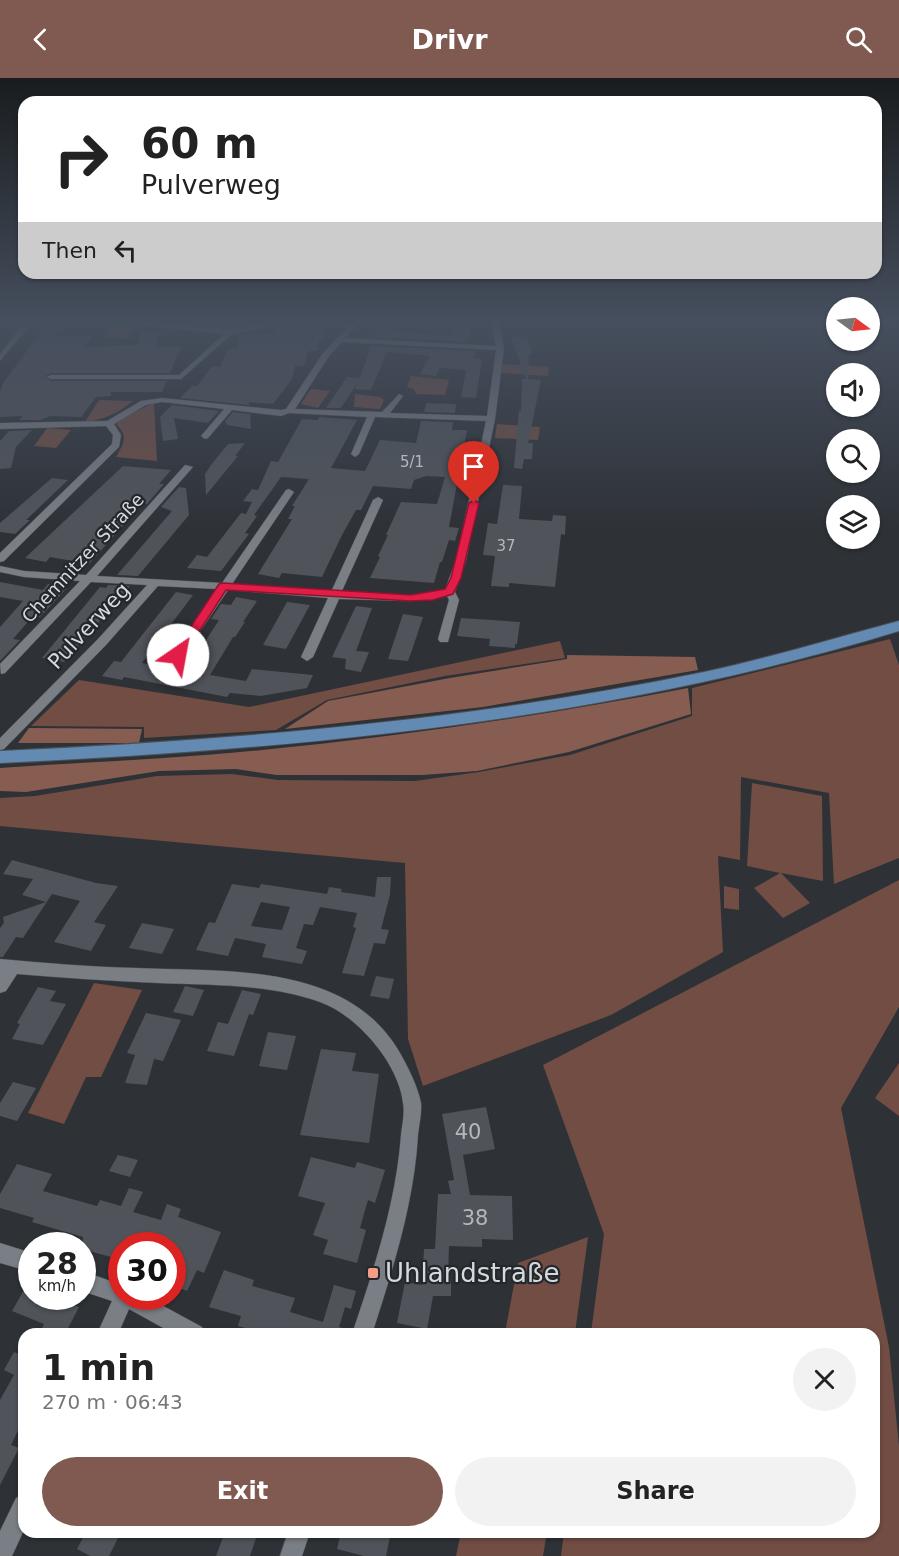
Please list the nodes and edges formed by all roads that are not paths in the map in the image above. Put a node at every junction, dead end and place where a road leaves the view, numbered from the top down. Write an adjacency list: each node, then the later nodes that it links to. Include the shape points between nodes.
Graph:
1 (300, 391): 5 (street)
2 (495, 391): 8 (street)
3 (399, 396): 7 (street)
4 (229, 408): 5 (street); 9 (street, via 162,400 144,403); 11 (street)
5 (285, 412): 6 (street)
6 (373, 414): 7 (street); 12 (street)
7 (385, 414): 8 (street)
8 (491, 419): 21 (street)
9 (109, 423): 10 (street); 16 (street, via 117,435 116,445)
10 (0, 426)
11 (205, 435)
12 (355, 454)
13 (188, 467): 18 (street, Chemnitzer Straße)
14 (289, 492): 20 (street)
15 (378, 500): 22 (street)
16 (0, 559)
17 (0, 569): 18 (street)
18 (89, 578): 19 (street); 27 (street, Chemnitzer Straße)
19 (154, 583): 20 (street, Pulverweg); 28 (street, Pulverweg)
20 (223, 586): 22 (street, Pulverweg); 25 (street)
21 (450, 592): 22 (street, Pulverweg, via 411,598); 24 (street, via 454,600)
22 (336, 594): 26 (street)
23 (899, 626): 29 (main road, via 724,673 583,700 347,733)
24 (444, 639)
25 (178, 655)
26 (307, 657)
27 (1, 670)
28 (0, 746)
29 (0, 757)
30 (6, 967): 31 (street); 38 (street, via 282,985 325,996 359,1015 386,1044 412,1103 407,1172 384,1267)
31 (0, 986)
32 (0, 1253): 33 (street)
33 (18, 1259)
34 (118, 1310): 36 (street)
35 (150, 1310): 37 (street)
36 (110, 1328)
37 (184, 1328)
38 (364, 1328)
39 (18, 1518): 41 (street)
40 (297, 1538): 42 (street)
41 (0, 1556)
42 (291, 1556)

